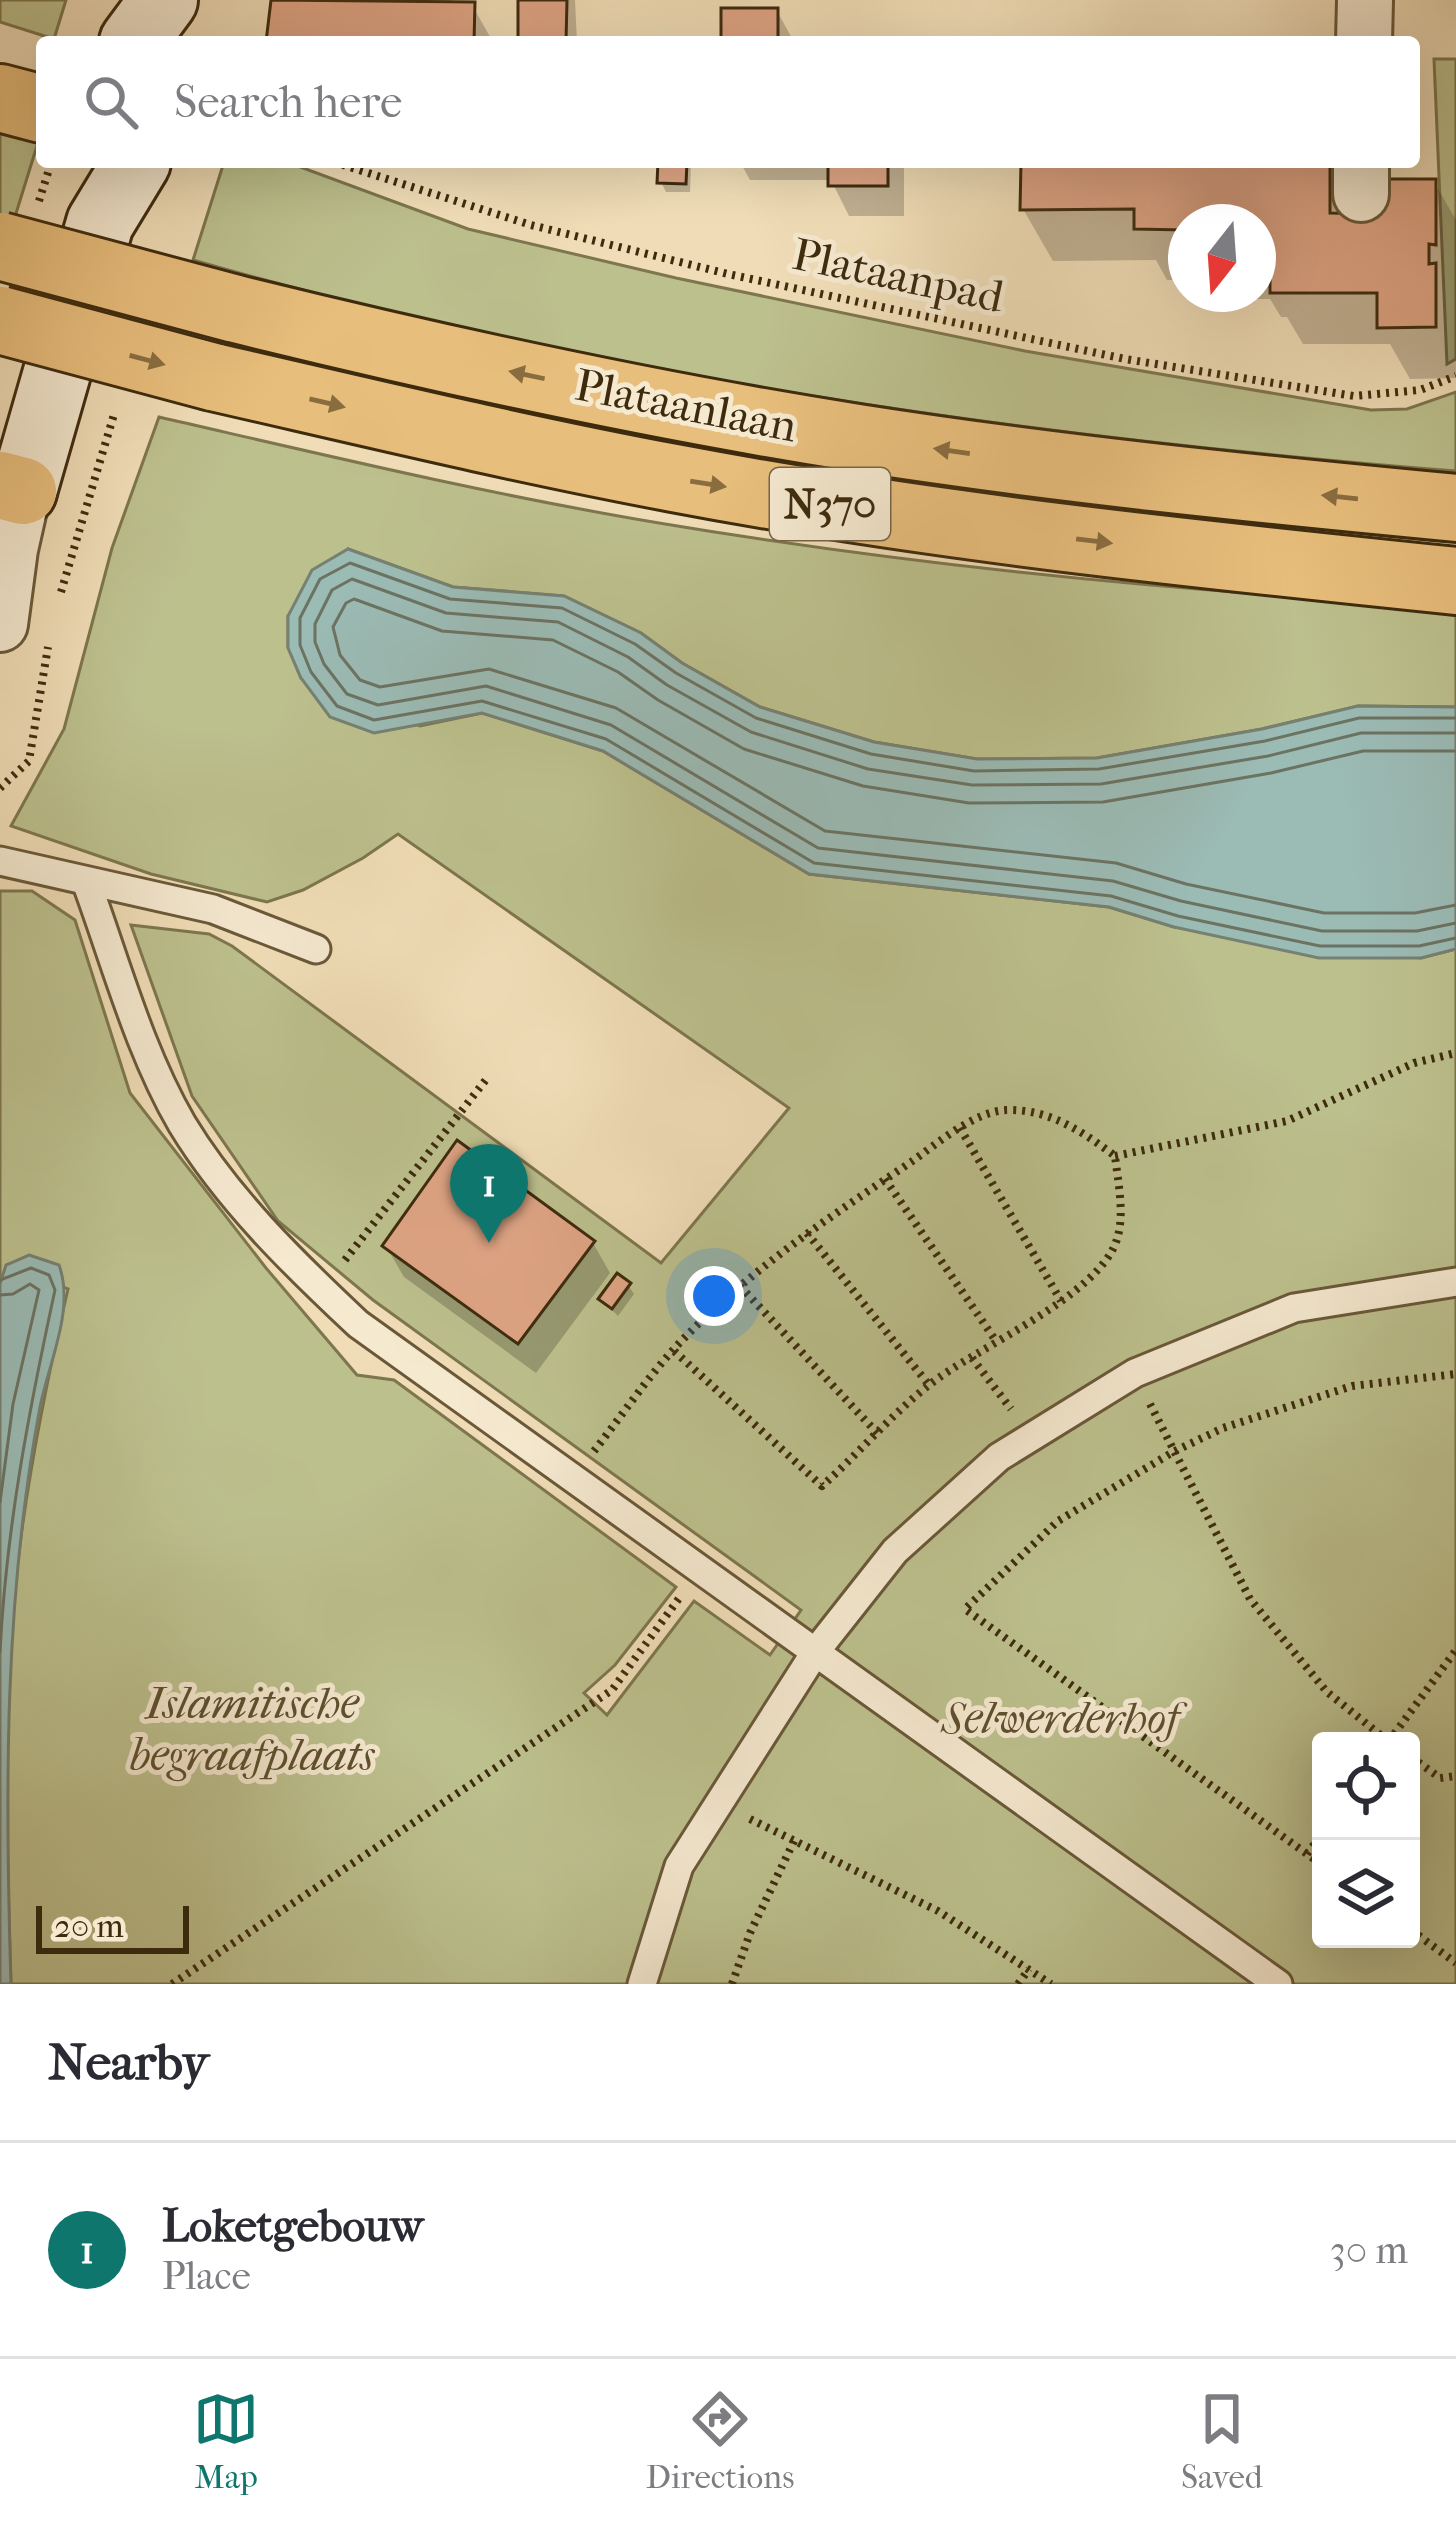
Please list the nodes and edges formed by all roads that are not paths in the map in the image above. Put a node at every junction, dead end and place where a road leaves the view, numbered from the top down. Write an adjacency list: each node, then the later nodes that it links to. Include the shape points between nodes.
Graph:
1 (164, 0): 4 (street)
2 (176, 0): 5 (street)
3 (1365, 0): 6 (street)
4 (138, 36)
5 (175, 36)
6 (1364, 36)
7 (0, 98): 8 (highway)
8 (36, 107)
9 (130, 168): 10 (street)
10 (101, 193): 13 (street)
11 (0, 246): 14 (highway, Plataanlaan / N370, one-way to 11, bridge, via 1189,483 854,437 529,376)
12 (0, 320): 15 (highway, Plataanlaan / N370, one-way to 15, bridge, via 518,447 813,501)
13 (12, 488): 16 (street)
14 (1456, 508)
15 (1456, 581)
16 (14, 616)
17 (0, 861): 18 (lane)
18 (87, 884): 19 (lane, via 213,909); 21 (lane, via 182,1124 242,1207 358,1324)
19 (316, 949)
20 (1456, 1282): 21 (lane, via 1294,1308 1135,1373 998,1457 895,1552)
21 (816, 1651): 22 (lane, via 679,1866); 23 (lane)
22 (642, 1984)
23 (1278, 1984)

